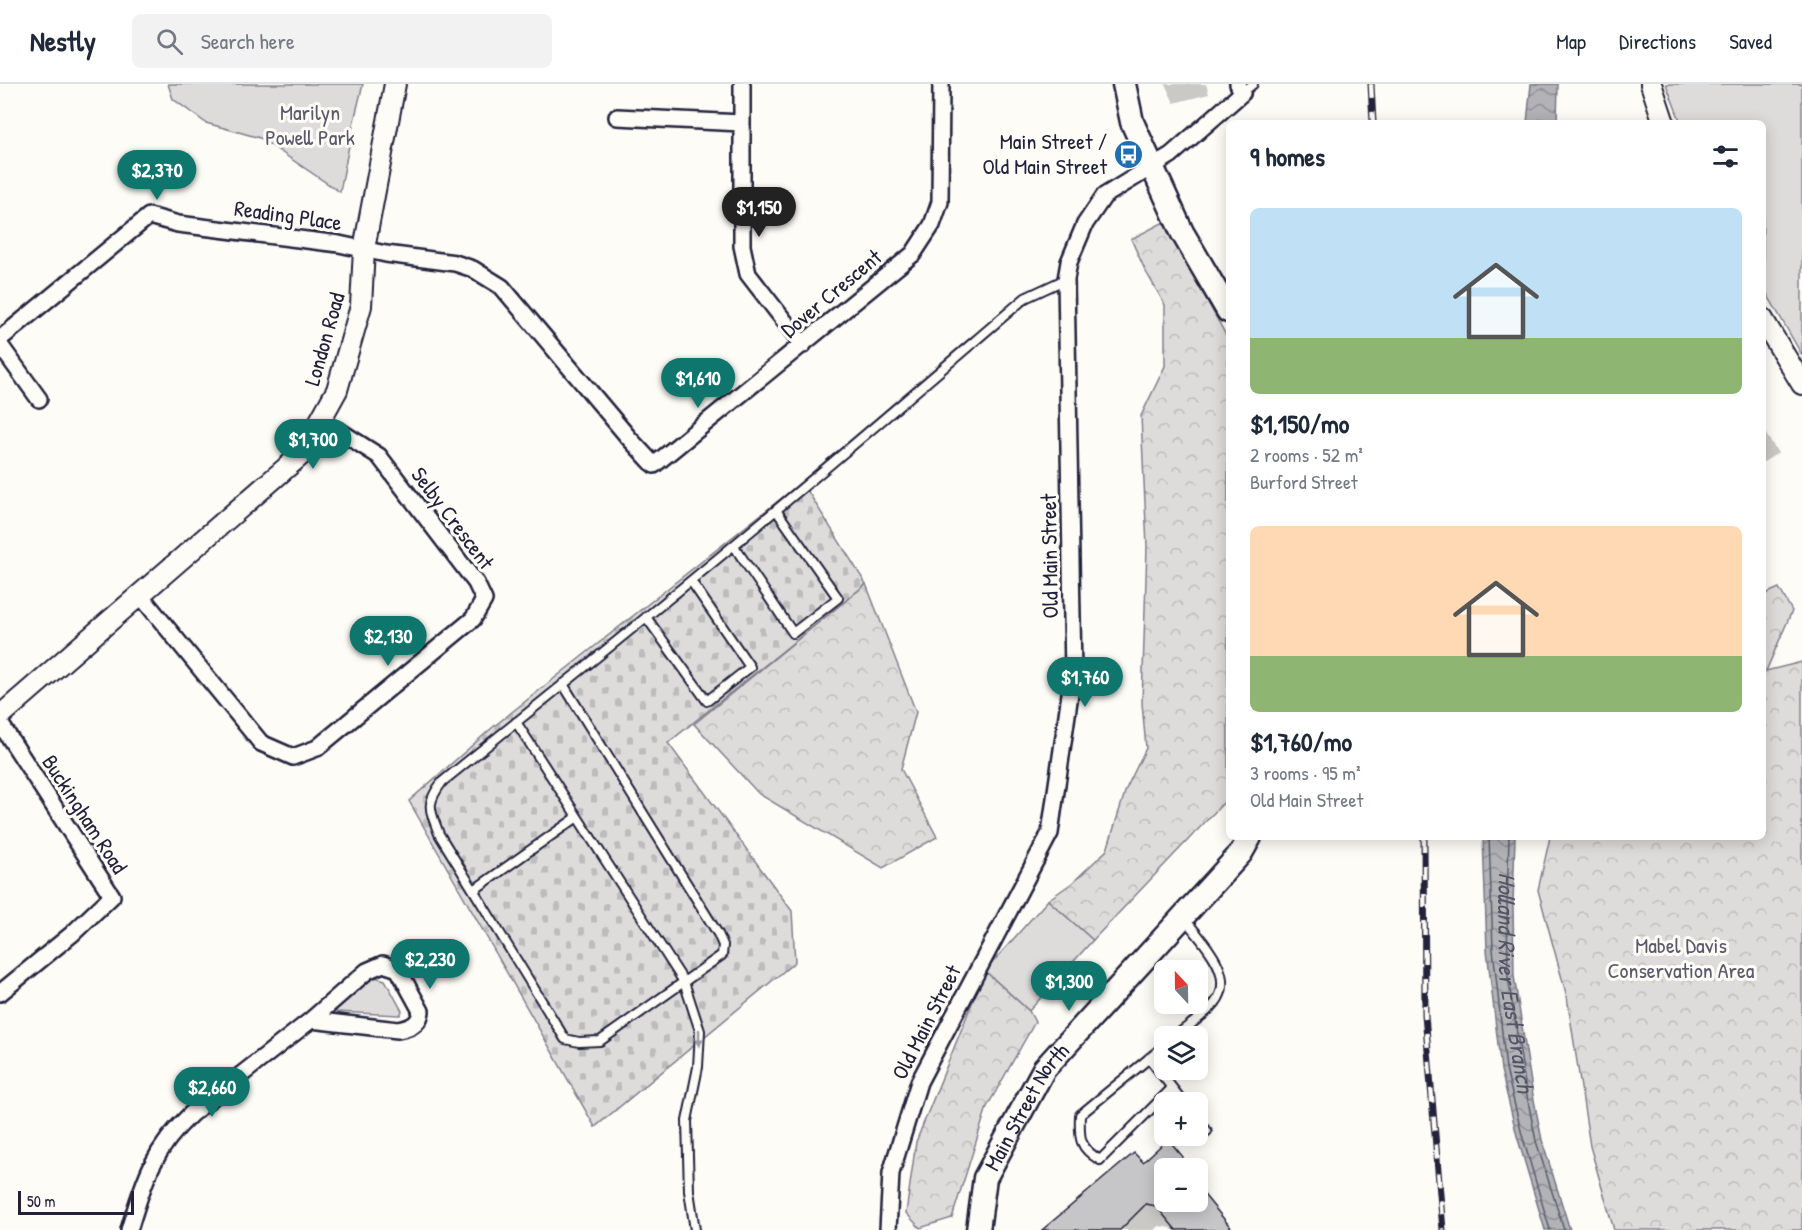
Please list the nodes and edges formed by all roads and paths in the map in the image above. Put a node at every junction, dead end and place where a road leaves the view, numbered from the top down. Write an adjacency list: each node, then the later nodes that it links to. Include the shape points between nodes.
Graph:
1 (395, 84): 11 (street, London Road)
2 (742, 84): 9 (street)
3 (941, 84): 17 (street, Dover Crescent, via 940,202 932,225 913,254)
4 (1124, 84): 10 (main road, via 1132,122)
5 (1651, 84): 8 (street)
6 (1244, 87): 10 (street, Old Main Street, via 1171,155)
7 (617, 117): 9 (street)
8 (1663, 120)
9 (742, 123): 17 (street, via 742,246 748,274)
10 (1152, 167): 12 (street, Old Main Street, via 1104,196 1085,224); 13 (main road, via 1182,232)
11 (364, 249): 15 (street, Reading Place, via 178,224 149,216); 17 (street, Dover Crescent, via 454,263 488,277 513,300 654,465); 20 (street, London Road, via 361,306 338,390)
12 (1066, 279): 21 (lane, via 1025,298); 44 (street, Old Main Street, via 1073,673 1050,833 919,1082 891,1173)
13 (1226, 308)
14 (1766, 325): 18 (street)
15 (0, 339)
16 (0, 345): 19 (street)
17 (803, 345)
18 (1802, 384)
19 (39, 399)
20 (319, 424): 24 (street, London Road, via 301,456); 24 (street, Selby Crescent, via 379,456 476,583 484,600 473,618 317,748 293,757 261,743)
21 (776, 510): 22 (lane); 22 (lane, via 838,598 793,633)
22 (734, 546): 23 (lane)
23 (690, 581): 25 (lane); 25 (lane, via 750,667 707,702)
24 (141, 596): 27 (street, London Road)
25 (646, 617): 26 (lane)
26 (563, 684): 28 (lane); 34 (lane, via 723,945 722,955)
27 (0, 716)
28 (516, 722): 30 (lane); 32 (lane, via 442,782 431,798 439,834)
29 (0, 723): 35 (street, Buckingham Road, via 112,896)
30 (576, 818): 32 (lane); 34 (lane)
31 (1248, 840): 33 (main road, Main Street North)
32 (474, 890): 34 (lane, via 565,1039 600,1041)
33 (1183, 917): 37 (lane, via 1220,965 1222,988 1216,1003); 45 (main road, Main Street North, via 1044,1069 985,1178)
34 (684, 982): 43 (lane, one-way to 43, via 700,1031 698,1067 687,1121 689,1191)
35 (0, 993)
36 (311, 1020): 36 (street, via 398,1030 417,1023 421,1011 398,969 383,964 367,971); 42 (street, via 190,1114 166,1139 147,1172)
37 (1187, 1026)
38 (1154, 1054): 39 (lane)
39 (1149, 1058): 40 (lane); 40 (lane, via 1080,1115 1079,1137 1090,1154 1100,1160)
40 (1171, 1089): 41 (lane)
41 (1174, 1092)
42 (129, 1230)
43 (695, 1230)
44 (888, 1230)
45 (978, 1230)

